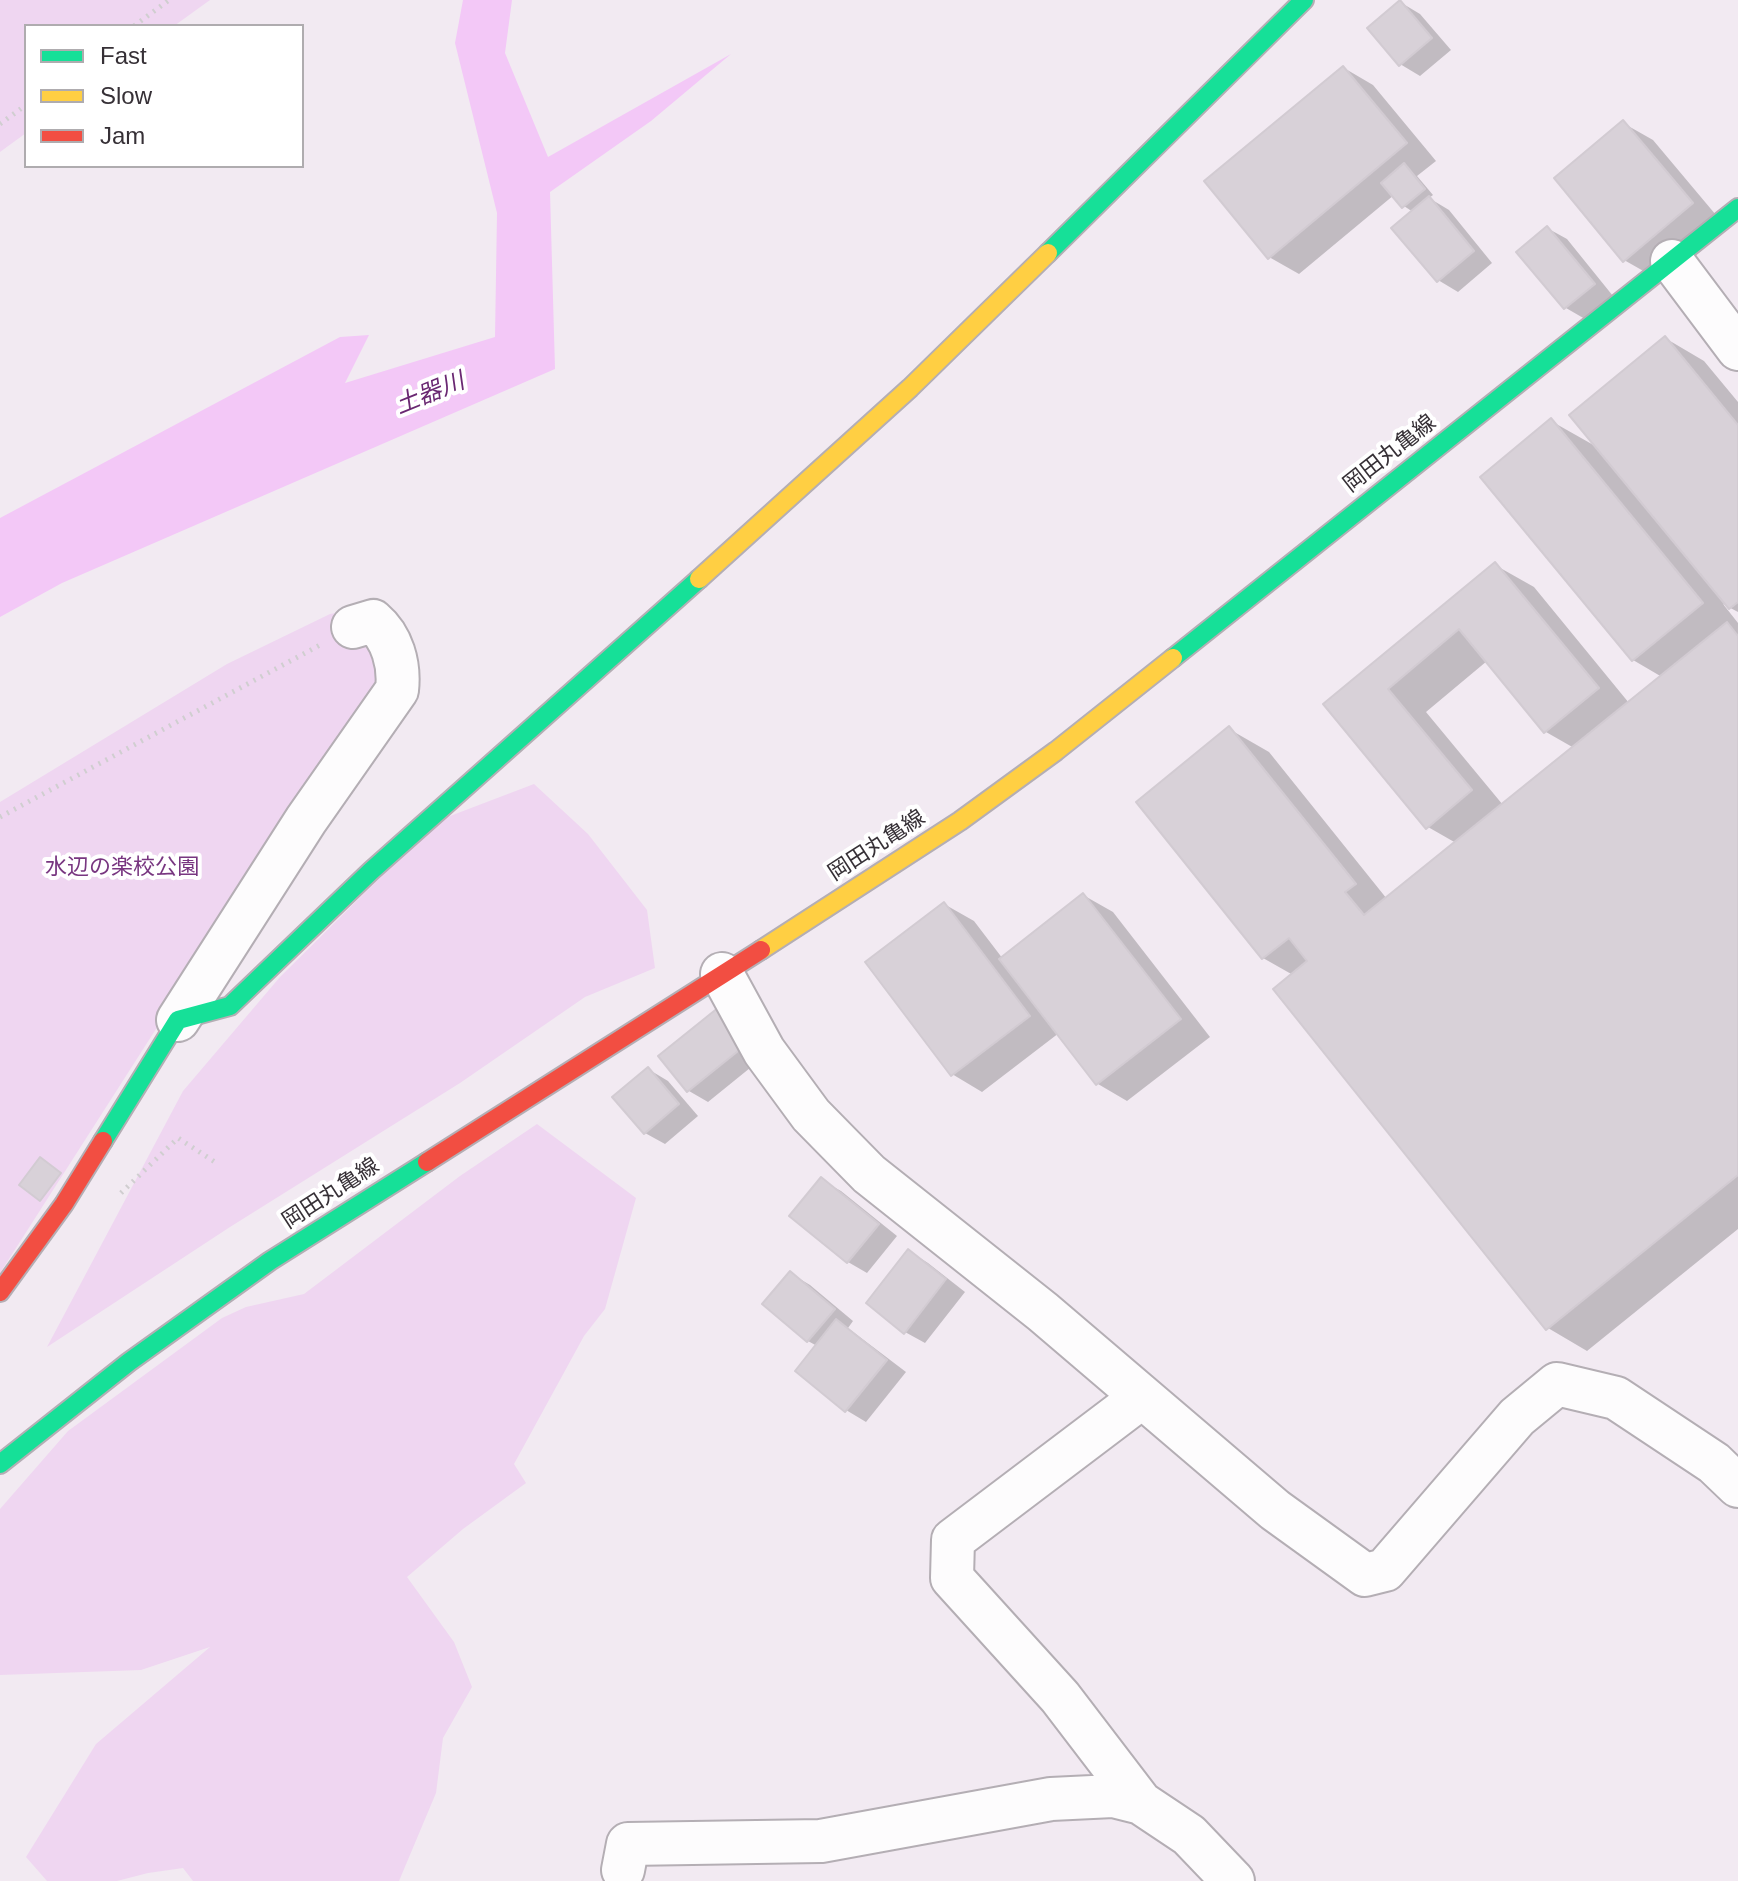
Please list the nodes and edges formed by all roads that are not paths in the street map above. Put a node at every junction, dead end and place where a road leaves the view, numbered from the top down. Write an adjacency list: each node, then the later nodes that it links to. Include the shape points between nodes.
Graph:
1 (1304, 0): 7 (main road, via 910,388 371,871 230,1006)
2 (1738, 208): 3 (main road, 岡田丸亀線)
3 (1672, 261): 4 (street); 6 (main road, 岡田丸亀線, via 1056,751 948,829)
4 (1738, 349)
5 (353, 627): 7 (street, via 373,621 386,632 397,690)
6 (722, 974): 9 (street, via 764,1051 811,1115 859,1164); 10 (main road, 岡田丸亀線, via 270,1261 129,1362)
7 (178, 1020): 8 (main road, via 64,1204)
8 (0, 1292)
9 (1142, 1397): 11 (street, via 1275,1510 1365,1575 1385,1570 1517,1417 1557,1384 1616,1398 1714,1463); 12 (street, via 953,1540 952,1578 1060,1697)
10 (0, 1464)
11 (1738, 1486)
12 (1141, 1803): 13 (street, via 1113,1796 1051,1799 821,1841 628,1844); 14 (street, via 1189,1835)
13 (623, 1870)
14 (1233, 1881)

